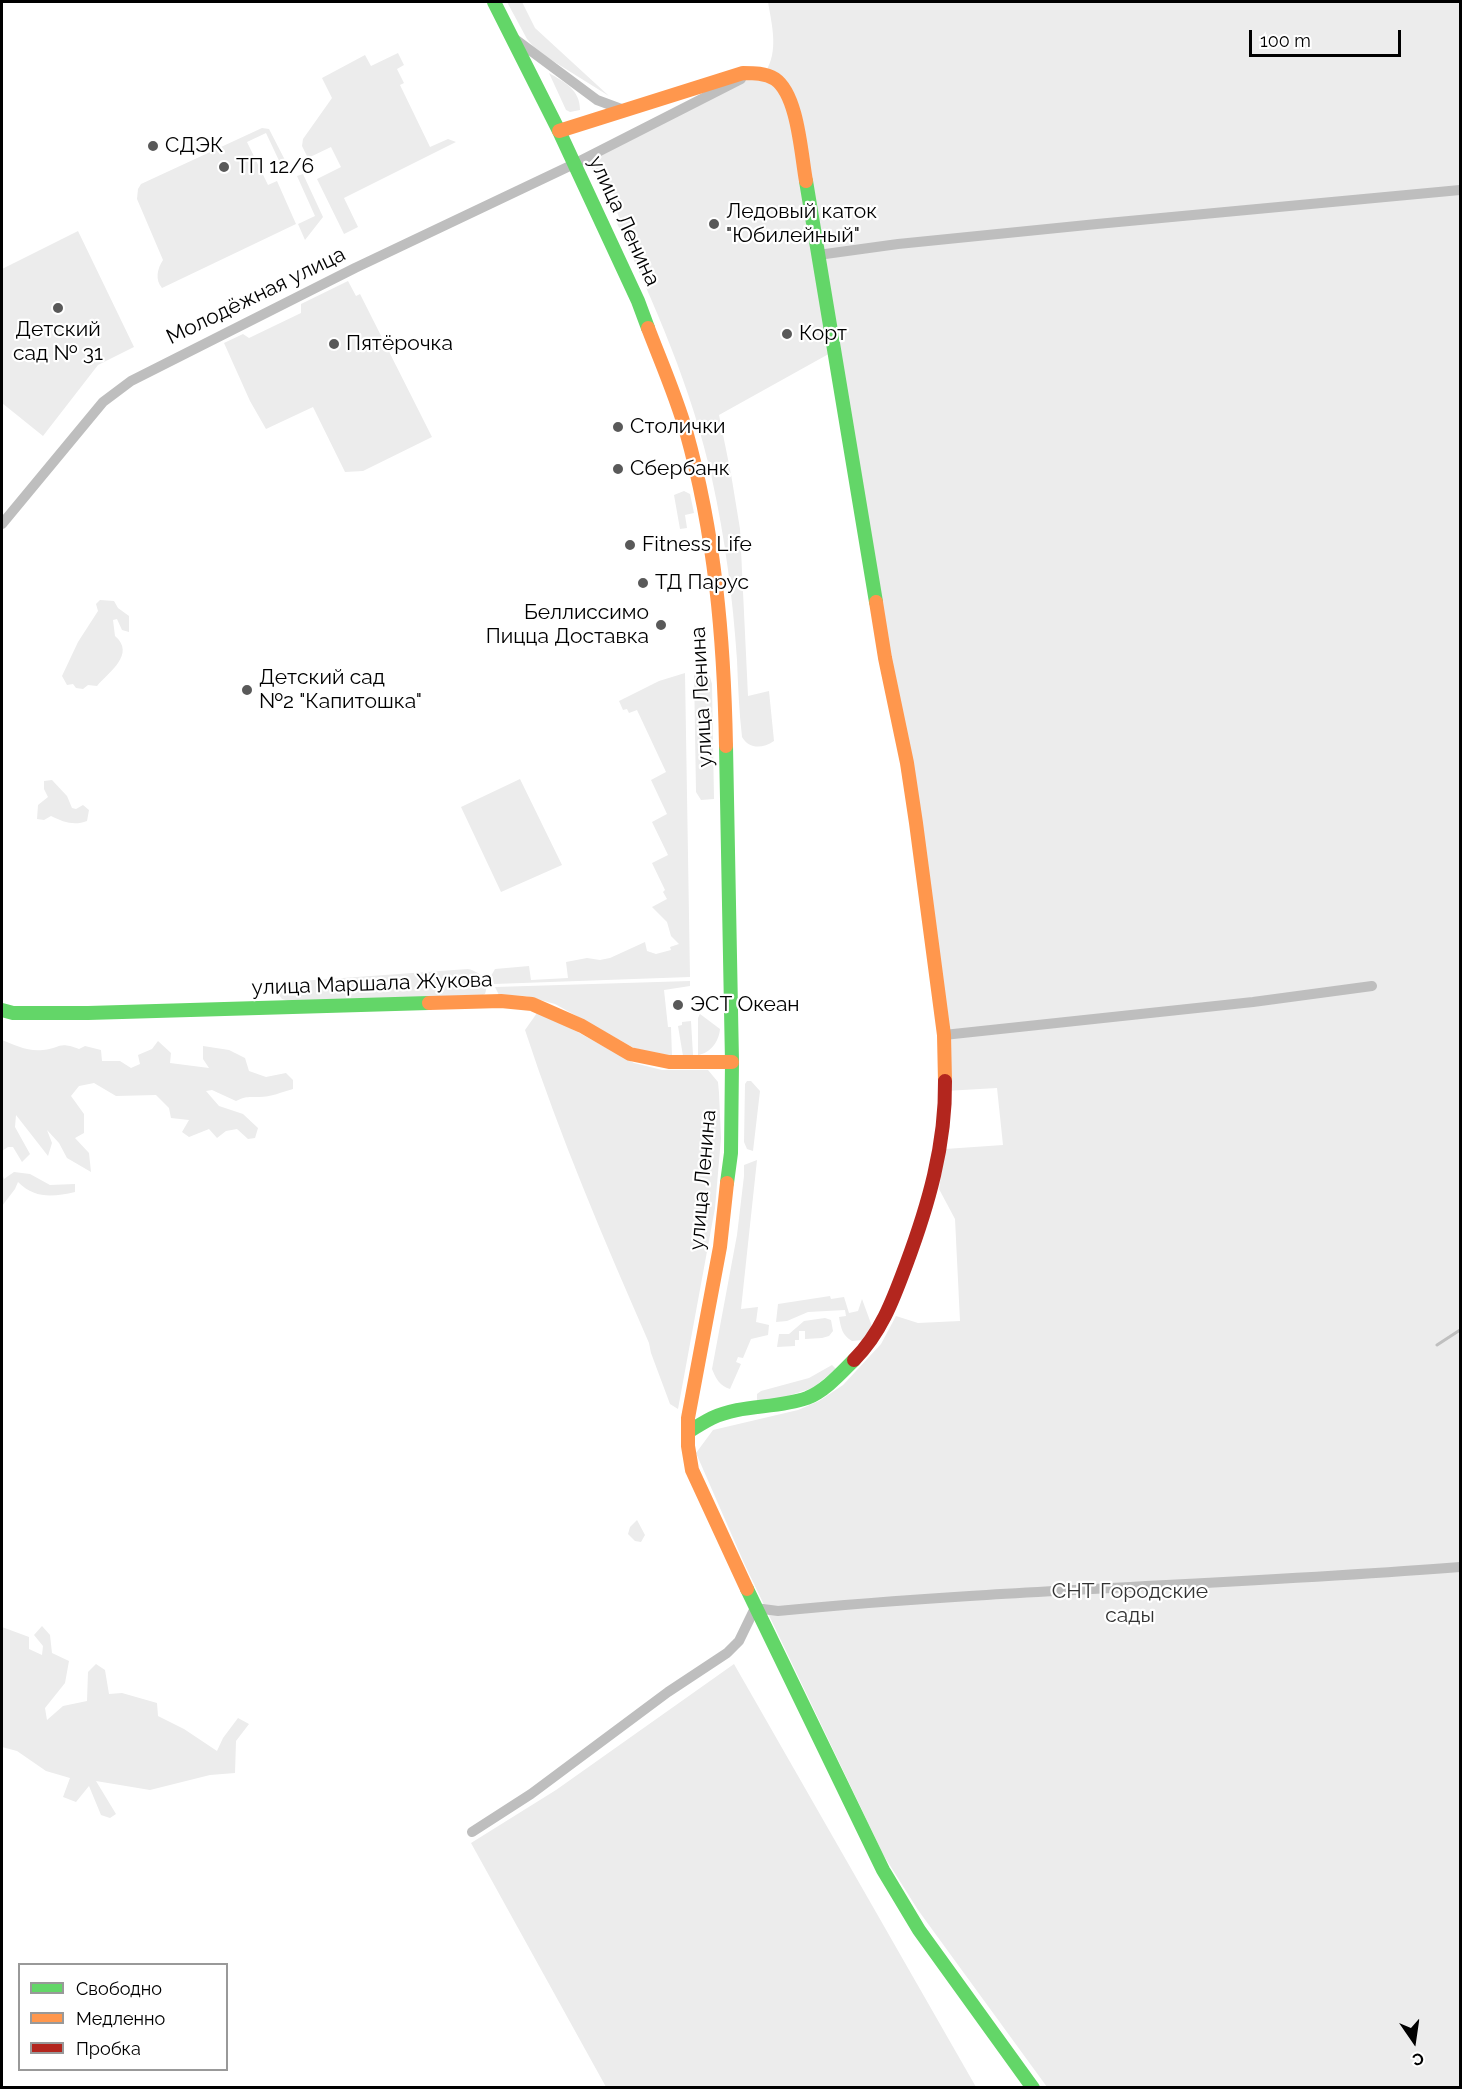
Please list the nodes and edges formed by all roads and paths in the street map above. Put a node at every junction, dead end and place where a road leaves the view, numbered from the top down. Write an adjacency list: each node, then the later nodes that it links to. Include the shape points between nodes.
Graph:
1 (494, 2): 2 (main road, улица Ленина)
2 (512, 38): 4 (street, via 597,100); 5 (main road, улица Ленина)
3 (755, 72): 4 (main road); 6 (street, Молодёжная улица); 8 (main road, via 765,73 784,86 790,99)
4 (625, 110): 5 (main road)
5 (559, 131): 6 (main road, улица Ленина)
6 (574, 164): 9 (street, Молодёжная улица, via 355,268 120,388 103,402); 13 (main road, улица Ленина, via 638,300 668,378 699,481 713,557 724,663)
7 (1461, 190): 8 (street)
8 (818, 255): 12 (main road, via 885,658 907,763)
9 (2, 524)
10 (1372, 987): 12 (street)
11 (2, 1010): 13 (main road, улица Маршала Жукова, via 88,1013 501,1001 532,1004 582,1026 630,1054 669,1062)
12 (944, 1035): 14 (main road, via 945,1091 938,1161 925,1215 878,1331 832,1382 809,1396 778,1406 713,1417)
13 (732, 1062): 14 (main road, улица Ленина, via 729,1180)
14 (688, 1432): 16 (main road, улица Ленина, via 696,1480)
15 (1461, 1567): 16 (street, via 778,1611)
16 (755, 1608): 17 (street, via 739,1641 727,1653); 18 (main road, улица Ленина, via 883,1870 919,1930)
17 (472, 1832)
18 (1033, 2088)

